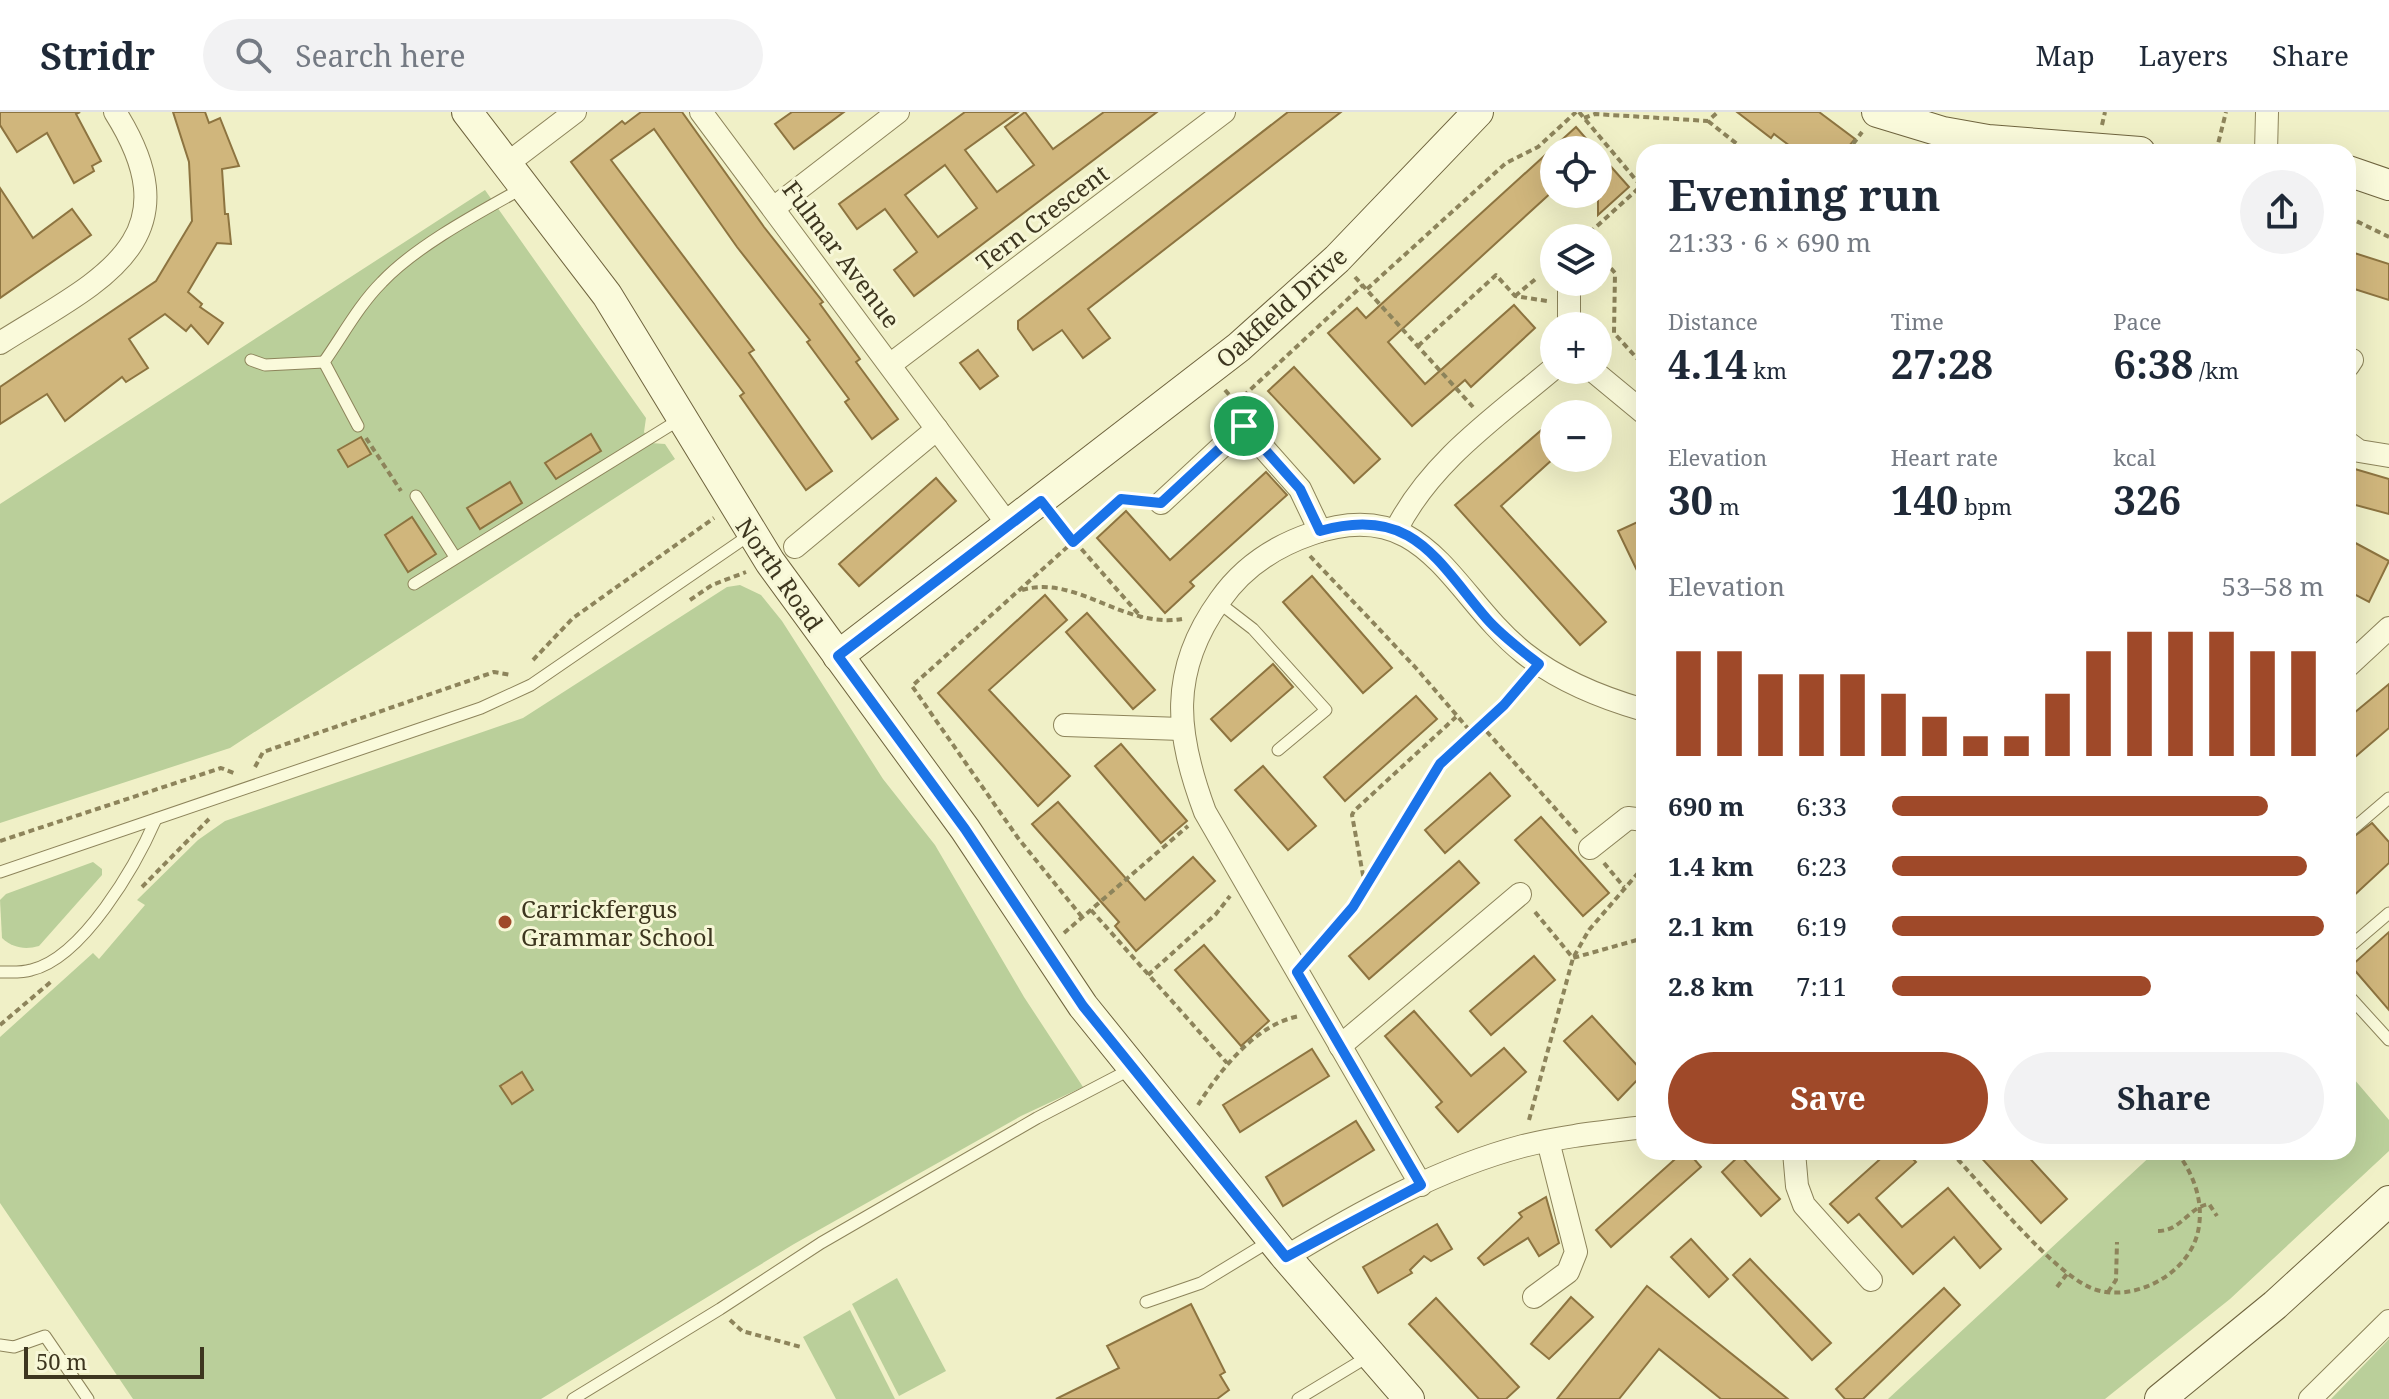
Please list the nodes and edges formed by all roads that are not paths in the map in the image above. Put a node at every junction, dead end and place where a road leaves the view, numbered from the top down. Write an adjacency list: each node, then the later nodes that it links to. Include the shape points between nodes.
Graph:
1 (115, 112): 17 (street, via 139,158 146,185 147,212 137,238 102,276)
2 (467, 112): 14 (street, North Road)
3 (575, 112): 14 (street)
4 (701, 112): 16 (street, Fulmar Avenue)
5 (898, 112): 16 (street)
6 (1224, 112): 20 (street, Tern Crescent)
7 (1478, 112): 31 (street, Oakfield Drive, via 1337,259 1239,347)
8 (1877, 112): 10 (street)
9 (2267, 112): 12 (street)
10 (1921, 119): 11 (street)
11 (1966, 144)
12 (2266, 144)
13 (2356, 174): 15 (street)
14 (516, 175): 19 (lane, via 384,279); 24 (street, North Road, via 607,295)
15 (2389, 185)
16 (775, 207): 20 (street, Fulmar Avenue)
17 (0, 343)
18 (251, 360): 19 (lane, via 265,365)
19 (324, 362): 25 (lane)
20 (891, 364): 26 (street, Fulmar Avenue)
21 (1540, 380): 32 (street, via 1430,476)
22 (1609, 384): 23 (street)
23 (1636, 406)
24 (684, 417): 34 (street, North Road); 36 (lane)
25 (358, 426)
26 (937, 429): 31 (street, Fulmar Avenue); 35 (street)
27 (2356, 449): 28 (street)
28 (2389, 456)
29 (416, 496): 36 (lane)
30 (1161, 503): 33 (street, via 1244,426 1300,489)
31 (1009, 526): 40 (street, Oakfield Drive)
32 (1396, 530): 33 (street, via 1358,524); 42 (street, via 1434,554 1495,627 1539,664 1587,690)
33 (1320, 531): 38 (street, via 1255,562)
34 (752, 534): 35 (street, North Road); 47 (lane, via 531,685 481,708)
35 (782, 555): 40 (street, North Road)
36 (455, 557): 37 (lane)
37 (414, 584)
38 (1214, 608): 44 (street, via 1187,665); 45 (lane, via 1253,629 1326,710)
39 (2389, 628): 41 (street)
40 (838, 656): 59 (street, North Road)
41 (2356, 659)
42 (1636, 707)
43 (1065, 725): 44 (street)
44 (1181, 729): 58 (street, via 1205,812)
45 (1278, 750)
46 (2389, 798): 49 (lane)
47 (156, 819): 51 (lane); 55 (lane, via 106,908 69,947 33,970)
48 (1636, 819): 50 (street, via 1628,818)
49 (2356, 826)
50 (1590, 848)
51 (0, 872)
52 (1520, 894): 58 (street)
53 (2389, 913): 54 (lane)
54 (2356, 941)
55 (0, 972)
56 (2356, 1004): 57 (lane)
57 (2389, 1040)
58 (1340, 1046): 63 (street)
59 (1131, 1069): 65 (street, North Road); 73 (lane, via 924,1182)
60 (1636, 1128): 61 (street)
61 (1548, 1141): 63 (street); 67 (street, via 1576,1252 1568,1272)
62 (1795, 1160): 66 (street, via 1806,1208)
63 (1421, 1185): 65 (street)
64 (2389, 1201): 76 (street, via 2275,1305)
65 (1279, 1248): 68 (lane); 71 (street, North Road)
66 (1871, 1280)
67 (1534, 1297)
68 (1146, 1302)
69 (2389, 1321): 77 (street)
70 (0, 1345): 72 (lane, via 14,1347 45,1336)
71 (1371, 1355): 74 (lane); 75 (street, North Road)
72 (88, 1399)
73 (573, 1399)
74 (1298, 1399)
75 (1409, 1399)
76 (2160, 1399)
77 (2310, 1399)

